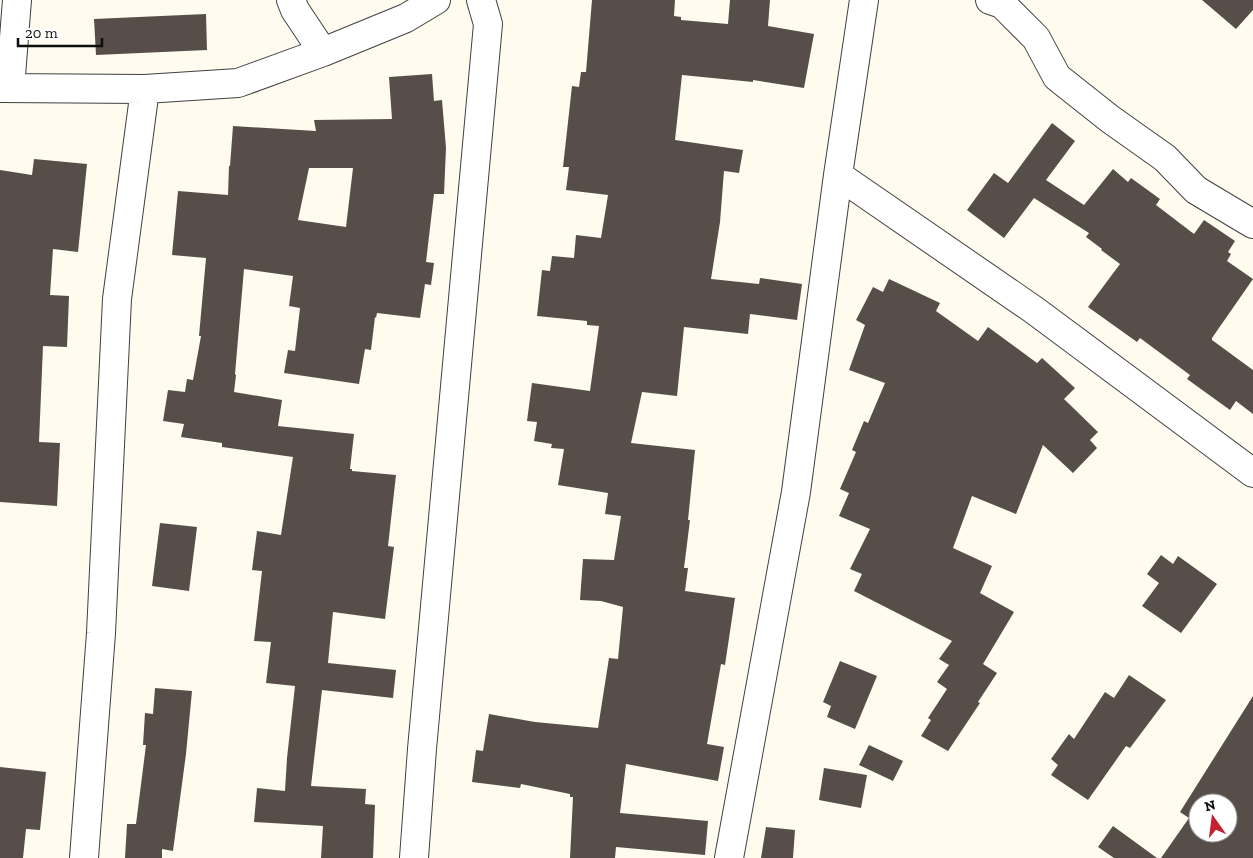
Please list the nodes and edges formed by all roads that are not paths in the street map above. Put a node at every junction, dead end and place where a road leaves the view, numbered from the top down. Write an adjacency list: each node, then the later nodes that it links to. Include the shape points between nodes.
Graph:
1 (17, 0): 8 (street)
2 (291, 0): 7 (street)
3 (436, 0): 7 (street, via 406,18)
4 (481, 0): 14 (street, via 488,24)
5 (864, 0): 10 (street)
6 (990, 0): 11 (street, via 1002,4 1036,38 1057,77 1165,158 1196,190)
7 (323, 52): 9 (street, via 238,83)
8 (5, 88): 9 (street)
9 (145, 89): 13 (street, via 117,299 101,633)
10 (838, 175): 12 (street, via 1034,310); 15 (street, via 796,492)
11 (1253, 224)
12 (1253, 473)
13 (84, 858)
14 (414, 858)
15 (729, 858)

